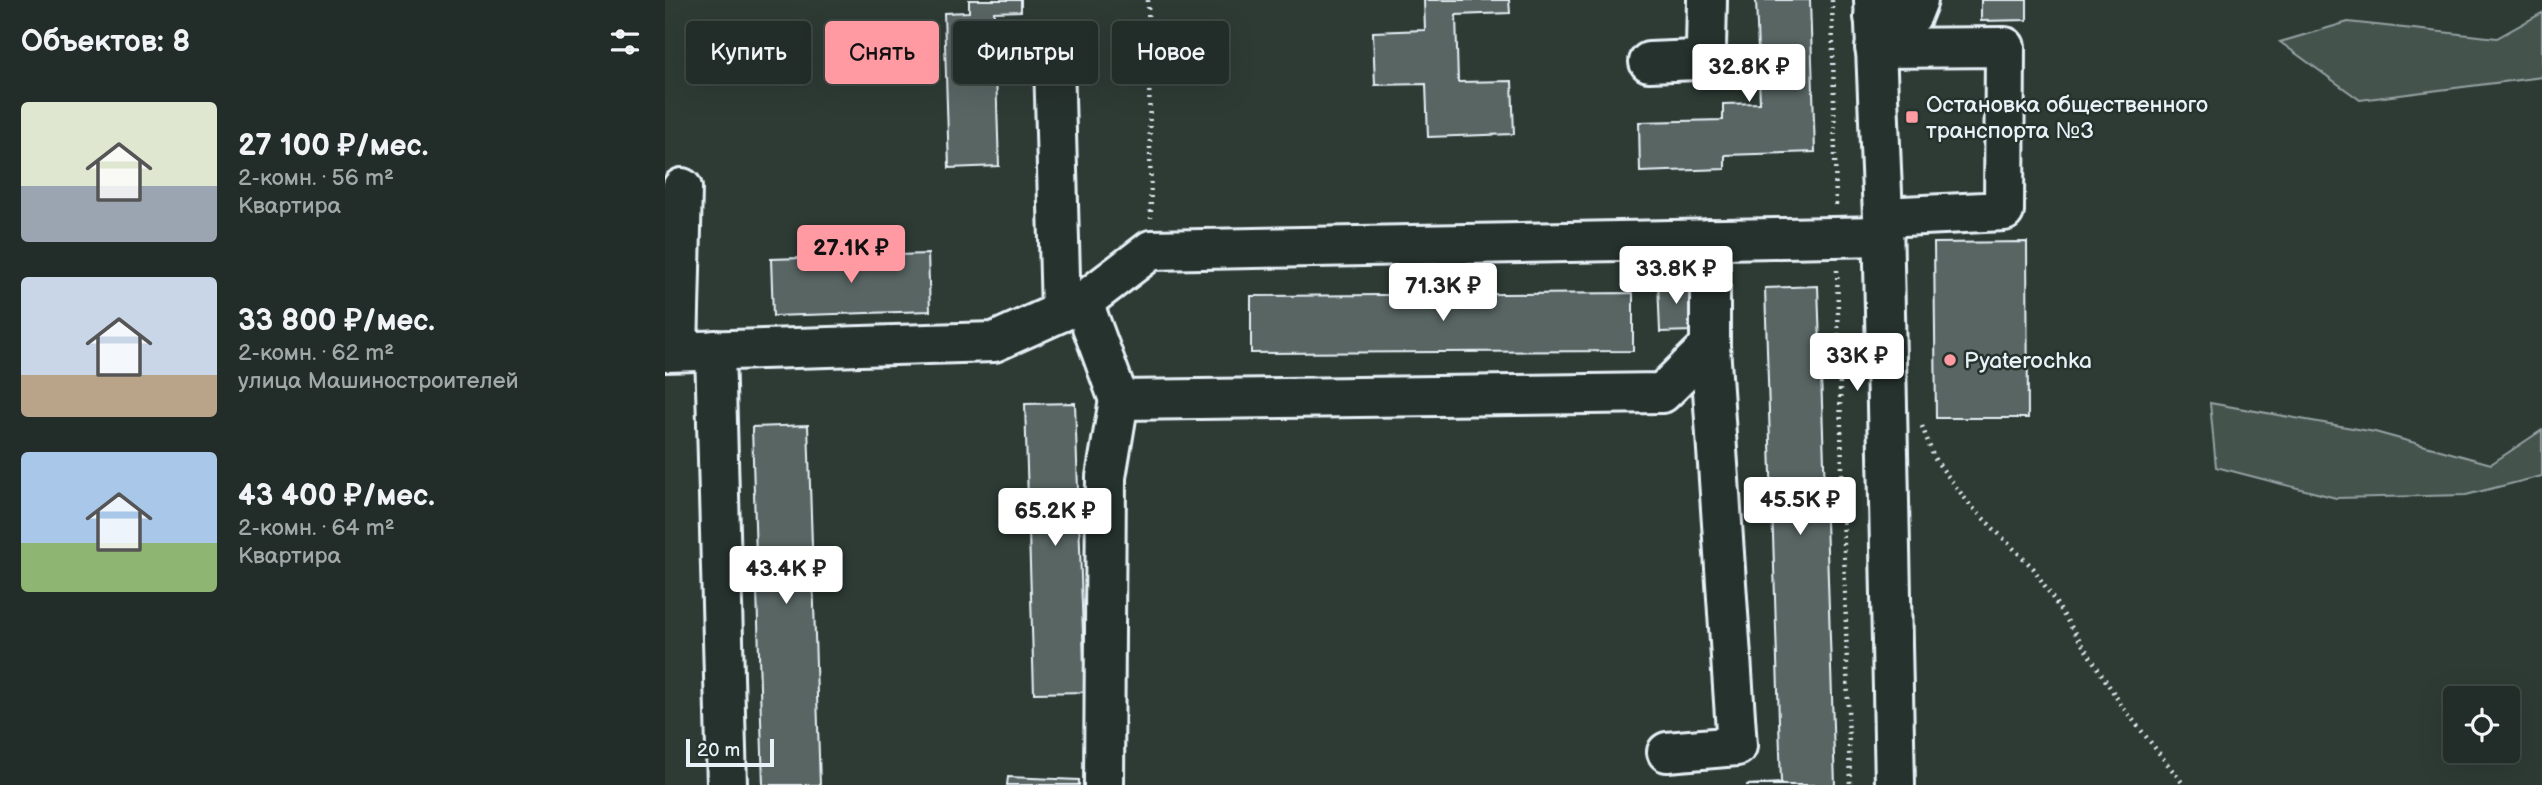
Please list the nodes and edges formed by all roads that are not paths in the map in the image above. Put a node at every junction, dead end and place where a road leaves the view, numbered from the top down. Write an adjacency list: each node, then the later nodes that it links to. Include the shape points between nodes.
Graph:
1 (1707, 0): 4 (street, via 1706,48 1697,60)
2 (1918, 0): 3 (street, via 1912,15)
3 (1874, 22): 7 (street); 7 (street, via 2005,47 2004,211)
4 (1649, 62)
5 (1055, 84): 9 (street)
6 (682, 188): 11 (street)
7 (1883, 227): 8 (street, via 1836,237); 16 (street)
8 (1710, 239): 9 (street, via 1151,250); 10 (street)
9 (1072, 307): 11 (street, via 994,342); 12 (street)
10 (1710, 346): 12 (street, via 1662,393); 13 (street, via 1737,746)
11 (686, 351): 14 (street)
12 (1119, 400): 15 (street, via 1106,477)
13 (1667, 752)
14 (727, 785)
15 (1104, 785)
16 (1895, 785)

